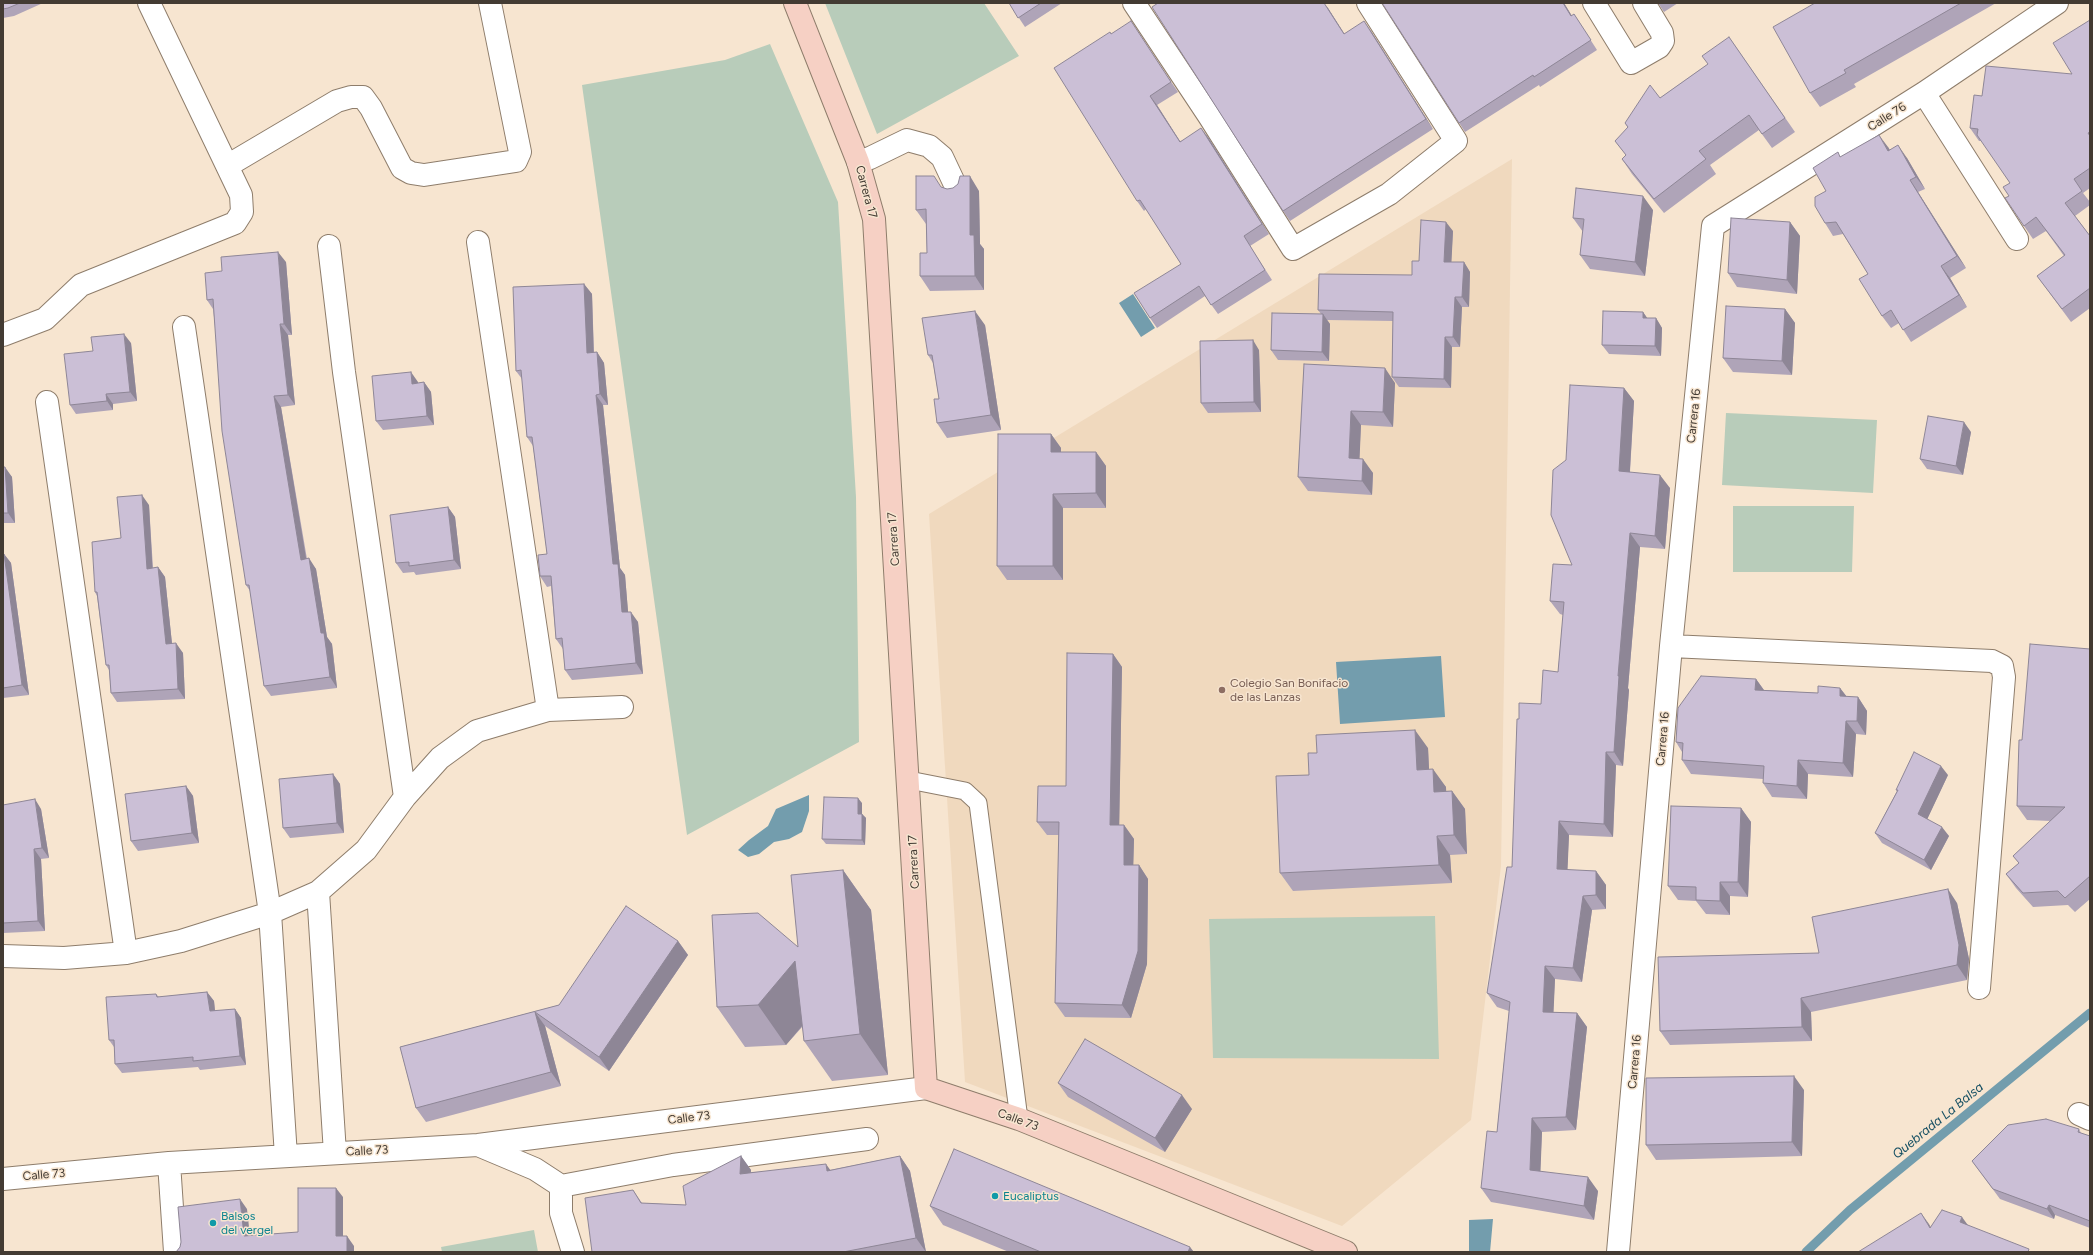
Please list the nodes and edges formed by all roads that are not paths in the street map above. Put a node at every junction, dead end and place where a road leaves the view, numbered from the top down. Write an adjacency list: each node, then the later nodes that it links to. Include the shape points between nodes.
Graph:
1 (149, 3): 11 (street)
2 (490, 3): 11 (street, via 520,152 516,161 424,175 411,173 402,168 363,97 351,97 337,101)
3 (794, 3): 10 (street, Carrera 17)
4 (1134, 3): 5 (street, via 1293,249 1389,194 1456,141)
5 (1368, 3)
6 (1594, 3): 7 (street, via 1632,63 1659,47 1663,41 1662,33)
7 (1644, 3)
8 (2057, 3): 9 (street, Calle 76)
9 (1924, 93): 13 (street, Calle 76); 14 (street)
10 (858, 162): 12 (street, via 907,140 929,146 942,157); 23 (street, Carrera 17, via 874,219)
11 (227, 166): 18 (street, via 241,195 242,212 234,223 81,285 45,320)
12 (958, 191)
13 (1713, 226): 20 (street, Carrera 16)
14 (2017, 239)
15 (478, 242): 22 (street)
16 (329, 246): 24 (street, via 344,372)
17 (184, 327): 26 (street)
18 (3, 335)
19 (47, 402): 27 (street)
20 (1671, 646): 29 (street, via 1992,661 2002,666 2004,677); 42 (street, Carrera 16)
21 (622, 707): 22 (street)
22 (548, 710): 24 (street, via 477,731 440,758)
23 (909, 780): 30 (street, Carrera 17); 31 (lane, via 965,791 978,803)
24 (405, 797): 25 (street, via 366,850)
25 (318, 892): 26 (street); 34 (street)
26 (270, 913): 27 (street, via 181,941); 35 (street)
27 (126, 953): 28 (street, via 64,958)
28 (3, 956)
29 (1979, 988)
30 (926, 1088): 31 (street, Calle 73); 33 (street, Calle 73)
31 (1019, 1119): 41 (street, Calle 73)
32 (867, 1139): 38 (street, via 673,1165)
33 (478, 1145): 34 (street, Calle 73); 38 (street, via 535,1169)
34 (335, 1153): 35 (street, Calle 73)
35 (286, 1156): 36 (street, Calle 73)
36 (169, 1163): 37 (street, Calle 73); 39 (street)
37 (3, 1178)
38 (561, 1186): 40 (street, via 562,1213)
39 (175, 1252)
40 (573, 1252)
41 (1346, 1252)
42 (1618, 1252)

